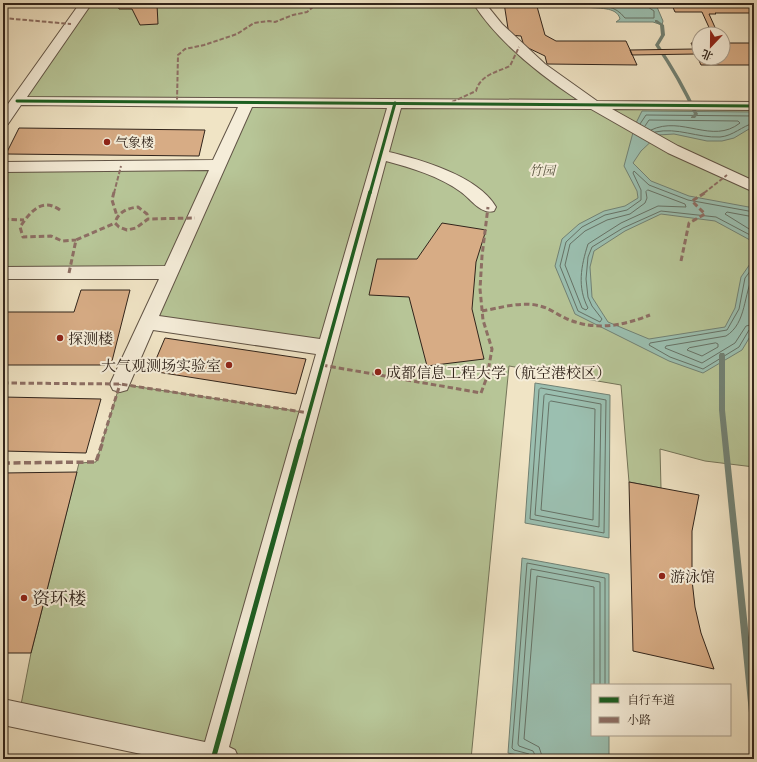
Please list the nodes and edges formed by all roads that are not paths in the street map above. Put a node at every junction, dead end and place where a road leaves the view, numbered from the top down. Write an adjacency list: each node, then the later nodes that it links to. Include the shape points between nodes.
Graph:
1 (86, 3): 3 (street)
2 (479, 3): 6 (street, via 512,40 546,72)
3 (17, 101): 4 (street); 8 (street)
4 (247, 102): 5 (street); 10 (street)
5 (395, 103): 6 (street); 9 (street)
6 (596, 105): 7 (street); 12 (street, via 660,142)
7 (754, 106)
8 (3, 121)
9 (380, 155): 13 (street, via 420,165 454,179); 17 (street)
10 (218, 165): 11 (street); 14 (street)
11 (3, 167)
12 (754, 187)
13 (488, 207)
14 (170, 272): 15 (street); 16 (street)
15 (3, 273)
16 (148, 322): 17 (street); 18 (street)
17 (327, 348): 20 (street)
18 (120, 384)
19 (3, 712): 20 (street)
20 (220, 758)

